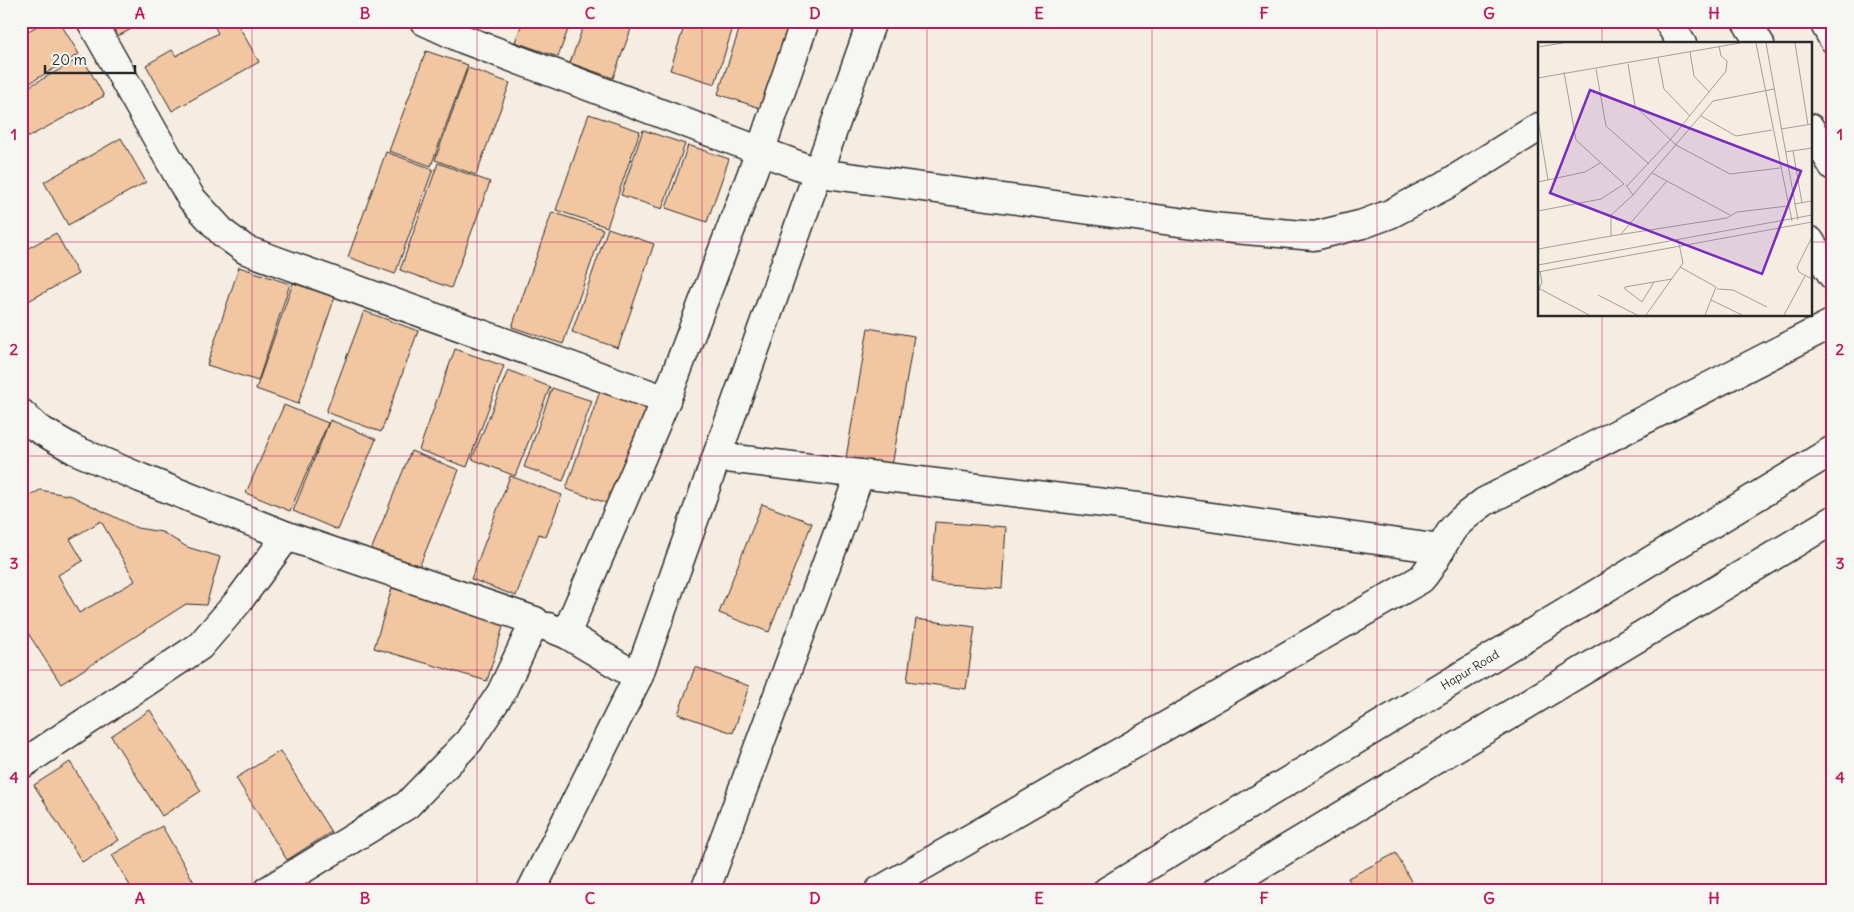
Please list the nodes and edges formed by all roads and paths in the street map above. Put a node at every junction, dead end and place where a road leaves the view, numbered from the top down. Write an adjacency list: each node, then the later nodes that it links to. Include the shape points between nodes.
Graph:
1 (91, 21): 17 (street, via 191,198 224,234 246,250)
2 (424, 21): 11 (street, via 463,39)
3 (805, 21): 11 (street)
4 (872, 21): 13 (street)
5 (1746, 21): 8 (street)
6 (1823, 21): 7 (street)
7 (1833, 38)
8 (1759, 42)
9 (1538, 128): 13 (street, via 1444,186 1390,214 1314,236 1223,228)
10 (1812, 131): 12 (street)
11 (760, 152): 13 (street); 17 (street)
12 (1833, 166)
13 (819, 173): 20 (street)
14 (1812, 244): 15 (street)
15 (1833, 276)
16 (1833, 323): 24 (street, via 1492,497 1465,516)
17 (666, 400): 26 (street)
18 (21, 413): 23 (street, via 37,428 75,450)
19 (1833, 450): 29 (street, Hapur Road)
20 (718, 457): 21 (street); 27 (street)
21 (860, 474): 24 (street, via 1146,508); 32 (street)
22 (1833, 520): 34 (street)
23 (287, 536): 25 (street); 28 (street, via 200,646)
24 (1441, 549): 33 (street, via 1420,579)
25 (535, 622): 26 (street); 30 (street, via 500,693 469,740 407,805)
26 (566, 634): 27 (street)
27 (638, 676): 31 (street)
28 (21, 765)
29 (1110, 890)
30 (267, 891)
31 (531, 891)
32 (705, 891)
33 (879, 891)
34 (1217, 891)

